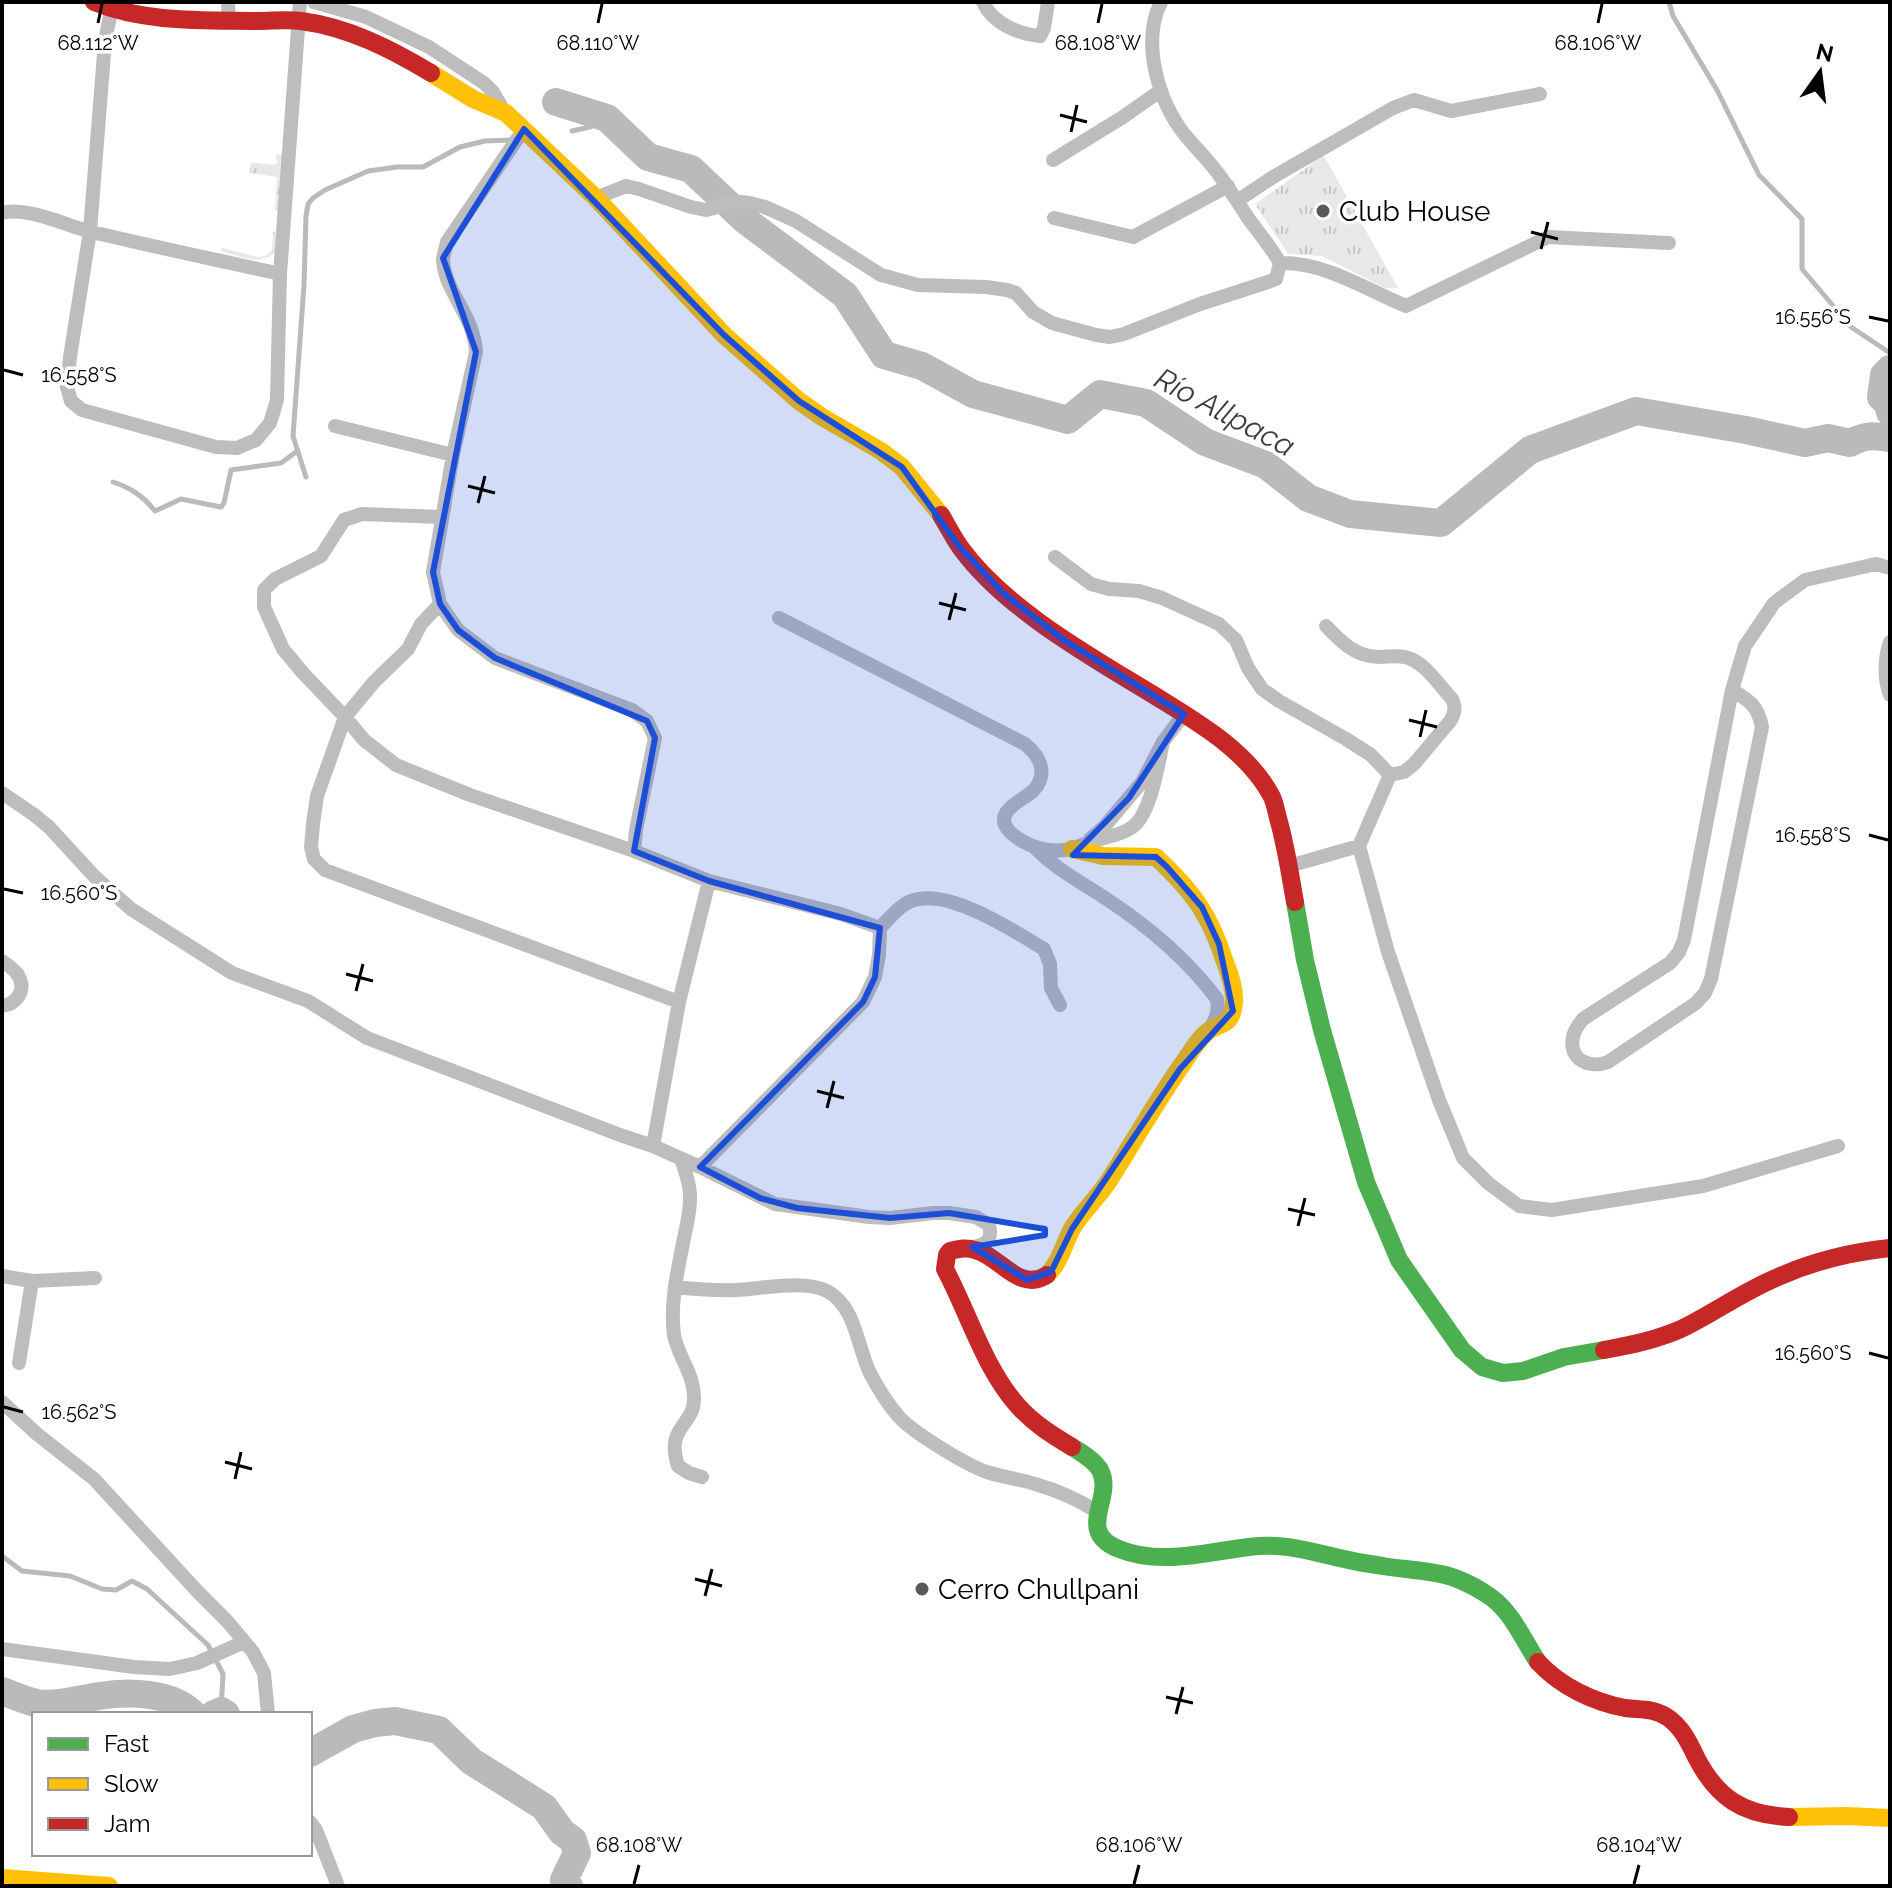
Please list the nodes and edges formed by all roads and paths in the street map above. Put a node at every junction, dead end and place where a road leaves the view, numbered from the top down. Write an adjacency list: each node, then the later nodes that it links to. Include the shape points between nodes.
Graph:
1 (314, 2): 10 (street, via 366,17 429,47 484,83)
2 (983, 2): 3 (street, via 1004,25 1040,36)
3 (1048, 2)
4 (1161, 2): 8 (street, via 1152,38)
5 (106, 4): 6 (street, via 188,20); 18 (street)
6 (228, 11): 7 (street)
7 (300, 12): 10 (street, via 375,42); 21 (street)
8 (1160, 91): 12 (street); 13 (street, via 1183,133)
9 (1540, 94): 15 (street, via 1451,111 1414,100)
10 (506, 113): 11 (street)
11 (524, 129): 14 (street); 23 (street, via 447,242 443,258 447,279 475,336 476,352)
12 (1053, 160)
13 (1228, 186): 15 (street); 17 (street, via 1133,237)
14 (596, 198): 20 (street, via 626,186 706,210 750,203 778,212 893,279 1007,290 1052,323 1110,337 1276,279); 33 (street, via 724,335 788,392 902,467 937,508 959,546 1003,593 1064,640)
15 (1237, 201): 20 (street)
16 (2, 213): 18 (street, via 25,213)
17 (1054, 218)
18 (90, 231): 21 (street); 21 (street, via 70,357 71,401 97,415 216,447 237,448 256,440 270,423 277,400)
19 (1669, 243): 20 (street, via 1548,237 1406,306 1332,272)
20 (1280, 263)
21 (280, 274)
22 (335, 426): 23 (street)
23 (453, 455): 24 (street)
24 (442, 517): 27 (street, via 433,572); 34 (street, via 362,514 344,520 321,556 264,590 264,607 283,649)
25 (1055, 557): 36 (street, via 1091,584 1139,591 1219,624 1236,640 1262,689 1371,755)
26 (1890, 568): 31 (street, via 1876,564 1805,580 1786,593 1745,646)
27 (440, 604): 34 (street, via 408,649); 41 (street, via 458,630 495,658 632,710 647,721 655,738)
28 (779, 618): 40 (street, via 1034,751 1042,769 1039,781 1008,810 1005,820 1017,838)
29 (1326, 626): 36 (street, via 1359,654 1406,656 1418,662 1455,705 1451,720 1414,764)
30 (1890, 642): 32 (street, via 1885,668)
31 (1732, 690): 31 (street, via 1684,940 1670,963 1583,1019 1572,1037 1579,1058 1587,1064 1608,1062 1696,1003 1711,979 1762,727 1754,705)
32 (1890, 695)
33 (1184, 714): 35 (street); 42 (street, via 1239,754 1258,775 1273,798)
34 (345, 717): 41 (street, via 396,765); 46 (street, via 317,796 313,824 314,859 325,870)
35 (1163, 742): 38 (street, via 1142,782 1104,827); 38 (street, via 1139,821 1126,832)
36 (1390, 775): 39 (street)
37 (2, 793): 50 (street, via 49,827 131,909 232,973 308,1001 367,1038)
38 (1079, 845): 40 (street, via 1052,851); 49 (street, via 1082,853 1156,857 1202,907 1219,944 1235,1003 1227,1022)
39 (1359, 846): 42 (street); 51 (street, via 1388,952 1463,1158 1519,1206 1552,1210 1703,1186)
40 (1034, 847): 49 (street, via 1171,948 1217,999 1219,1009)
41 (634, 851): 43 (street)
42 (1289, 866): 55 (street, via 1322,1030 1366,1182 1399,1260 1462,1350 1482,1367 1523,1371 1564,1357 1646,1342 1777,1277 1848,1254)
43 (709, 881): 44 (street); 46 (street)
44 (880, 928): 47 (street, via 899,907 917,899 968,908 1044,949); 53 (street, via 875,977 863,1002)
45 (2, 961): 48 (street, via 16,972 21,990 18,1000)
46 (679, 1002): 50 (street)
47 (1060, 1005)
48 (2, 1006)
49 (1209, 1030): 54 (street, via 1072,1229 1051,1272 1037,1281 1027,1280)
50 (653, 1146): 52 (street)
51 (1838, 1146)
52 (681, 1159): 53 (street); 59 (street, via 690,1194 689,1217)
53 (700, 1167): 54 (street, via 760,1198 797,1208 869,1217 976,1217 992,1234 989,1241)
54 (972, 1247): 63 (street, via 950,1251 945,1269 1014,1402 1102,1473)
55 (1890, 1248)
56 (2, 1276): 58 (street)
57 (95, 1278): 58 (street)
58 (32, 1281): 60 (street)
59 (675, 1287): 62 (street, via 675,1337 695,1401 678,1431 674,1454 678,1466); 63 (street, via 824,1289 849,1315 868,1369 901,1419 985,1472 1060,1492)
60 (19, 1363)
61 (2, 1402): 64 (street, via 94,1479)
62 (702, 1477)
63 (1096, 1511): 67 (street, via 1105,1540 1135,1556 1295,1546 1453,1577 1500,1604 1541,1666 1565,1684 1624,1708 1657,1711 1678,1725 1716,1790 1739,1807 1770,1817)
64 (244, 1642): 65 (street, via 170,1669); 66 (street, via 264,1673)
65 (2, 1649)
66 (268, 1712)
67 (1890, 1818)
68 (312, 1825): 71 (street)
69 (2, 1878): 70 (street)
70 (109, 1886)
71 (338, 1886)

